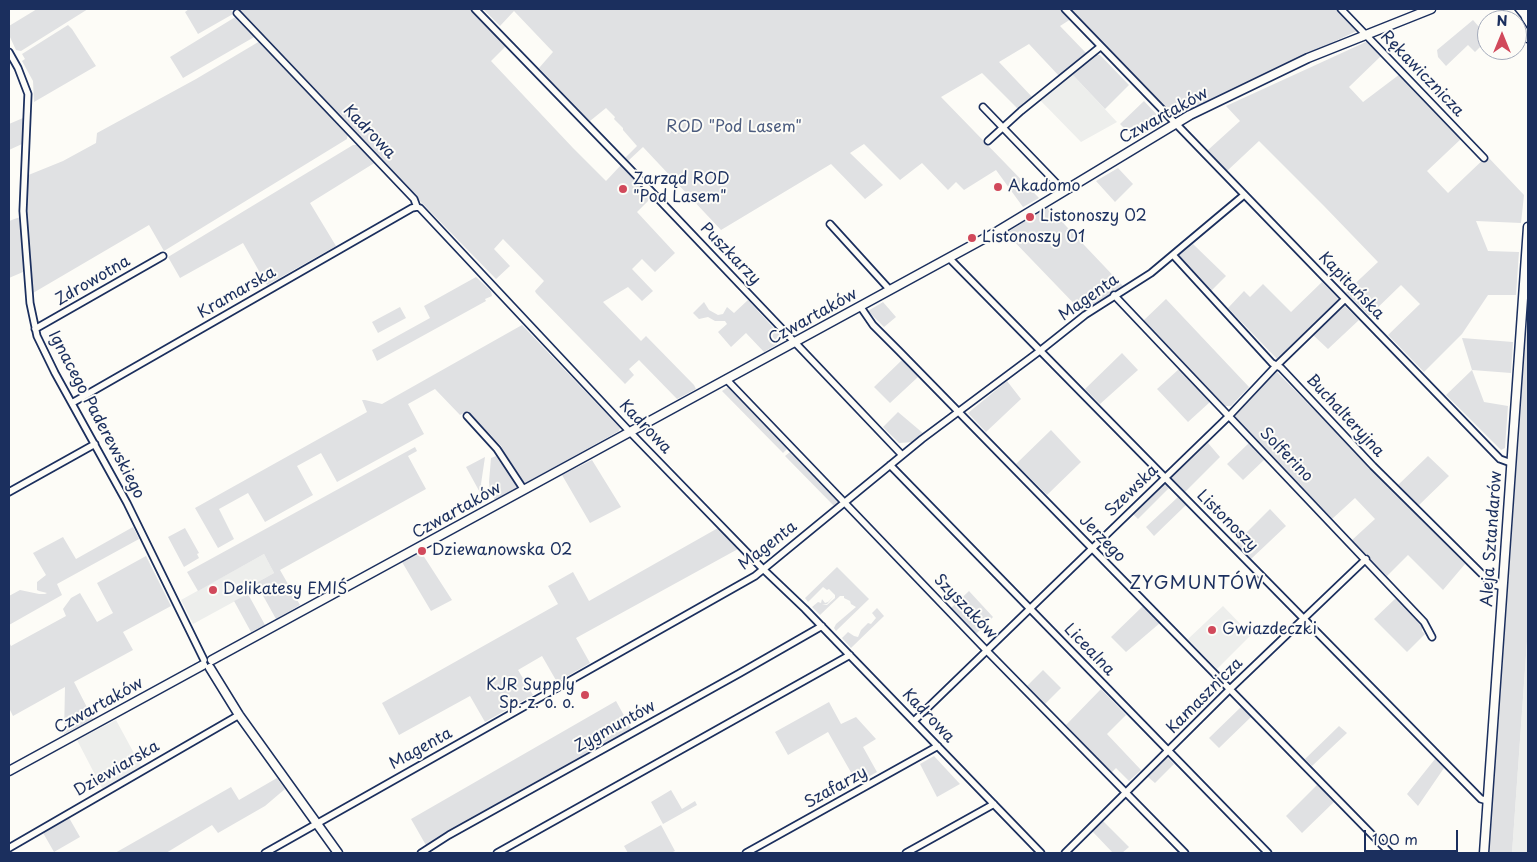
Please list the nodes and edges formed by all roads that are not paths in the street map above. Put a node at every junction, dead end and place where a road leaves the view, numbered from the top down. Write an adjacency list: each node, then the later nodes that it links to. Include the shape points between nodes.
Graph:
1 (475, 9): 27 (street, Puszkarzy)
2 (1065, 9): 7 (street, Kapitańska)
3 (1341, 9): 6 (street, Rękawicznicza)
4 (1431, 9): 6 (street, Czwartaków)
5 (237, 13): 16 (street, Kadrowa, via 414,199)
6 (1365, 34): 10 (street, Czwartaków, via 1267,76); 13 (street, Rękawicznicza)
7 (1100, 47): 10 (street, Kapitańska); 11 (street)
8 (9, 52): 26 (street, Ignacego Paderewskiego, via 28,94 23,211 29,296)
9 (983, 107): 11 (street)
10 (1174, 123): 14 (street, Czwartaków); 15 (street, Kapitańska)
11 (1002, 128): 12 (street); 14 (street)
12 (988, 141)
13 (1484, 158)
14 (1063, 190): 21 (street, Czwartaków)
15 (1244, 196): 19 (street, Magenta); 24 (street, Kapitańska)
16 (417, 206): 31 (street, Kramarska); 35 (street, Kadrowa)
17 (830, 224): 22 (street)
18 (1528, 227): 38 (street, Aleja Sztandarów)
19 (1173, 255): 23 (street, Magenta, via 1151,273); 29 (street, Buchalteryjna)
20 (163, 256): 26 (street, Zdrowotna)
21 (949, 258): 22 (street, Czwartaków); 28 (street, Listonoszy)
22 (890, 290): 25 (street, Czwartaków)
23 (1114, 295): 28 (street, Magenta); 34 (street, Solferino)
24 (1345, 299): 29 (street, Szewska); 38 (street, Kapitańska, via 1500,459)
25 (860, 306): 27 (street, Czwartaków); 32 (street, Jerzego, via 873,325)
26 (35, 329): 31 (street, Ignacego Paderewskiego)
27 (795, 342): 30 (street, Czwartaków); 37 (street, Puszkarzy)
28 (1041, 350): 32 (street, Magenta); 40 (street, Listonoszy)
29 (1276, 366): 34 (street, Szewska); 47 (street, Buchalteryjna, via 1492,584)
30 (726, 379): 35 (street, Czwartaków); 43 (street, Szyszaków)
31 (72, 403): 36 (street, Ignacego Paderewskiego)
32 (959, 412): 37 (street, Magenta); 44 (street, Jerzego)
33 (467, 416): 41 (street, via 496,449)
34 (1229, 416): 40 (street, Szewska); 45 (street, Solferino)
35 (630, 432): 41 (street, Czwartaków); 46 (street, Kadrowa)
36 (95, 444): 42 (street); 54 (street, Ignacego Paderewskiego)
37 (902, 455): 39 (street, Magenta)
38 (1512, 463): 47 (street, Aleja Sztandarów)
39 (890, 465): 43 (street, Magenta); 48 (street, Licealna)
40 (1165, 478): 44 (street, Szewska); 49 (street, Listonoszy)
41 (524, 490): 54 (street, Czwartaków)
42 (9, 492)
43 (844, 502): 46 (street, Magenta); 52 (street, Szyszaków)
44 (1092, 548): 48 (street, Szewska); 55 (street, Jerzego)
45 (1366, 559): 49 (street, Kamasznicza); 51 (street, Solferino, via 1424,622)
46 (763, 570): 50 (street, Kadrowa); 64 (street, Magenta)
47 (1503, 587): 62 (street, Aleja Sztandarów)
48 (1029, 608): 52 (street, Szewska); 59 (street, Licealna)
49 (1304, 618): 55 (street, Kamasznicza); 62 (street, Listonoszy, via 1482,800)
50 (822, 626): 53 (street, Kadrowa); 68 (street, Zygmuntów)
51 (1432, 637)
52 (986, 650): 57 (street, Szewska); 61 (street, Szyszaków)
53 (850, 656): 57 (street, Kadrowa); 69 (street)
54 (207, 663): 56 (street, Ignacego Paderewskiego); 60 (street, Czwartaków)
55 (1230, 689): 59 (street, Kamasznicza); 76 (street, Jerzego)
56 (240, 715): 64 (street, Ignacego Paderewskiego); 65 (street, Dziewiarska)
57 (914, 721): 58 (street, Kadrowa)
58 (938, 746): 63 (street, Kadrowa); 70 (street, Szafarzy)
59 (1169, 750): 61 (street, Kamasznicza); 75 (street, Licealna)
60 (9, 771)
61 (1126, 793): 73 (street, Kamasznicza); 74 (street, Szyszaków)
62 (1488, 801): 77 (street, Aleja Sztandarów)
63 (994, 804): 71 (street); 72 (street, Kadrowa)
64 (317, 823): 66 (street, Magenta); 67 (street, Ignacego Paderewskiego)
65 (9, 848)
66 (265, 853)
67 (338, 853)
68 (421, 853)
69 (497, 853)
70 (746, 853)
71 (906, 853)
72 (1041, 853)
73 (1065, 853)
74 (1184, 853)
75 (1268, 853)
76 (1390, 853)
77 (1484, 853)

